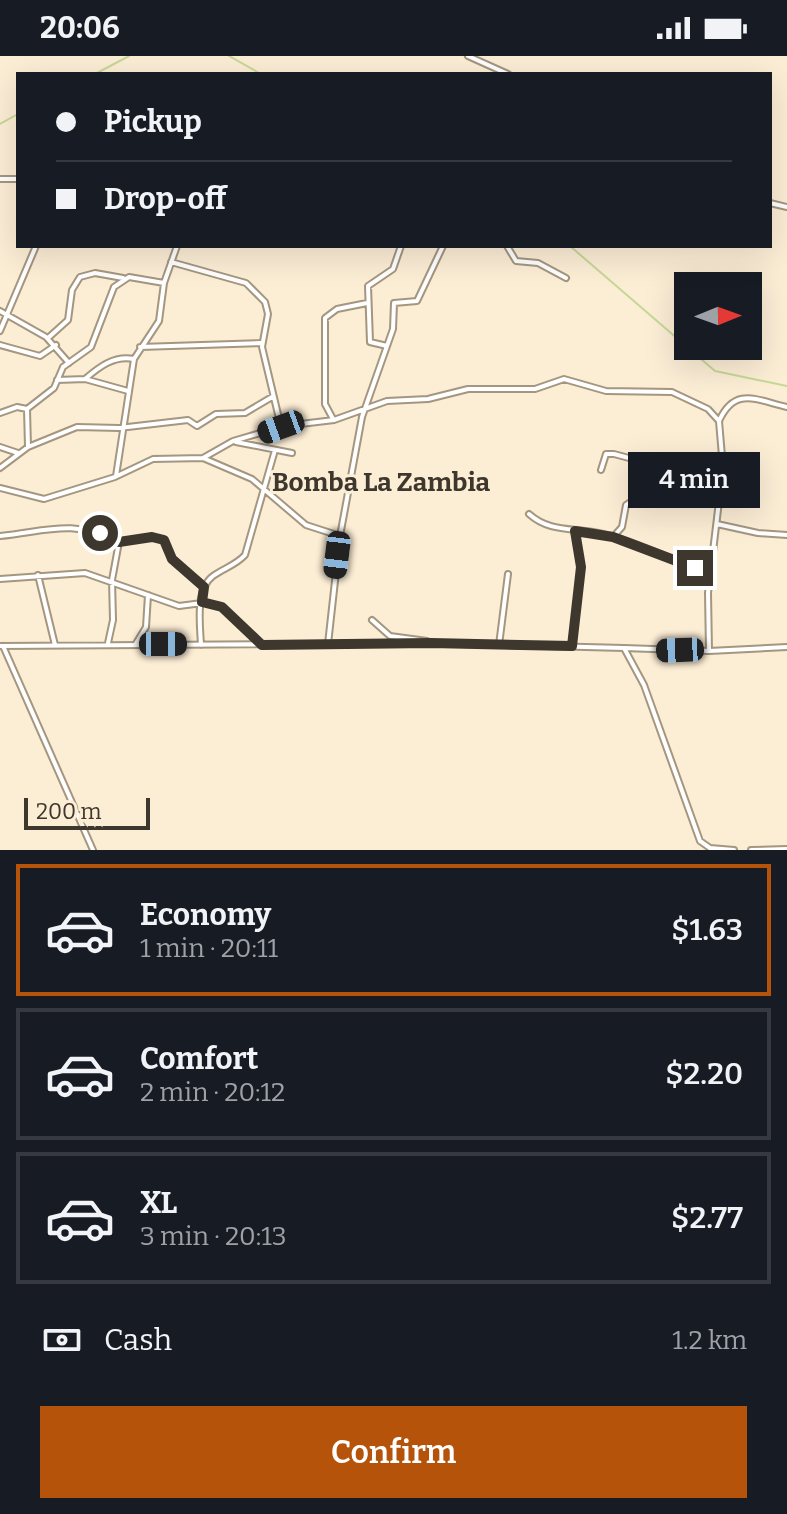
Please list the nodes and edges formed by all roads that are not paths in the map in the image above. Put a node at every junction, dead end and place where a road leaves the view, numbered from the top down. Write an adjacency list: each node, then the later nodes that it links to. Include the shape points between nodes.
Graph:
1 (468, 56): 2 (street)
2 (504, 72)
3 (35, 248): 14 (street)
4 (176, 248): 8 (street)
5 (400, 248): 12 (street, via 393,269 368,286)
6 (442, 248): 20 (street, via 416,302 394,303)
7 (508, 248): 10 (street, via 516,261 538,263)
8 (171, 262): 11 (street); 17 (street, via 254,287 268,308)
9 (123, 278): 11 (street); 16 (street, via 107,273 80,277 72,290 68,320); 23 (street, via 114,287 91,347)
10 (566, 278)
11 (164, 283): 21 (street, via 159,321)
12 (367, 303): 20 (street, via 370,342); 32 (street, via 337,309 325,318 325,404)
13 (0, 311): 14 (street)
14 (7, 314): 15 (street); 16 (street)
15 (0, 331)
16 (48, 338): 19 (street)
17 (261, 343): 21 (street); 27 (street)
18 (0, 345): 19 (street, via 40,356)
19 (56, 345): 23 (street)
20 (387, 346): 29 (street)
21 (140, 347): 22 (street)
22 (134, 359): 24 (street, via 106,363); 26 (street)
23 (69, 363): 25 (street)
24 (85, 379): 25 (street); 26 (street)
25 (56, 381): 30 (street)
26 (128, 391): 34 (street)
27 (272, 397): 34 (street, via 245,413 216,414 197,426 175,420); 35 (street)
28 (787, 407): 33 (street, via 741,398 728,404)
29 (366, 408): 32 (street); 33 (street, via 468,389 538,389 564,379 606,391 672,392 708,409); 55 (street)
30 (27, 409): 31 (street); 38 (street)
31 (0, 413)
32 (334, 420): 35 (street)
33 (719, 421): 51 (street, via 723,468)
34 (123, 427): 38 (street, via 77,427); 46 (street)
35 (281, 427): 36 (street)
36 (233, 441): 39 (street); 42 (street)
37 (0, 447): 40 (street)
38 (28, 447): 40 (street)
39 (275, 450): 41 (street); 48 (street)
40 (18, 453): 43 (street)
41 (292, 453)
42 (203, 458): 46 (street, via 153,459); 48 (street, via 236,470)
43 (0, 468)
44 (601, 470): 45 (street, via 606,454)
45 (681, 472)
46 (115, 477): 47 (street, via 44,499)
47 (0, 488)
48 (264, 490): 55 (street, via 306,525); 63 (street, via 245,555)
49 (652, 498): 56 (street, via 626,505 622,527)
50 (529, 514): 52 (street, via 538,522)
51 (717, 524): 53 (street); 58 (street)
52 (575, 531): 56 (street); 76 (street, via 581,567)
53 (787, 535)
54 (0, 536): 57 (street, via 70,526)
55 (340, 536): 69 (street)
56 (613, 537): 58 (street)
57 (119, 542): 62 (street); 63 (street, via 164,540 172,559)
58 (712, 572): 79 (street)
59 (508, 574): 74 (street)
60 (38, 575): 61 (street); 62 (street, via 85,573); 70 (street)
61 (1, 580)
62 (113, 585): 64 (street); 68 (street)
63 (204, 587): 65 (street)
64 (148, 594): 65 (street, via 179,606); 71 (street, via 146,627)
65 (202, 602): 72 (street); 73 (street, via 222,607)
66 (372, 620): 67 (street, via 390,636)
67 (429, 641)
68 (108, 644): 70 (street); 71 (street)
69 (328, 644): 73 (street); 74 (street)
70 (55, 645): 75 (street)
71 (135, 645): 72 (street)
72 (201, 645): 73 (street)
73 (262, 645)
74 (499, 645): 76 (street)
75 (1, 646): 81 (street)
76 (572, 646): 78 (street)
77 (787, 647): 79 (street)
78 (624, 648): 79 (street); 82 (street, via 644,685 700,841 710,848)
79 (709, 651)
80 (787, 849): 83 (street)
81 (93, 850)
82 (734, 850)
83 (751, 850)

